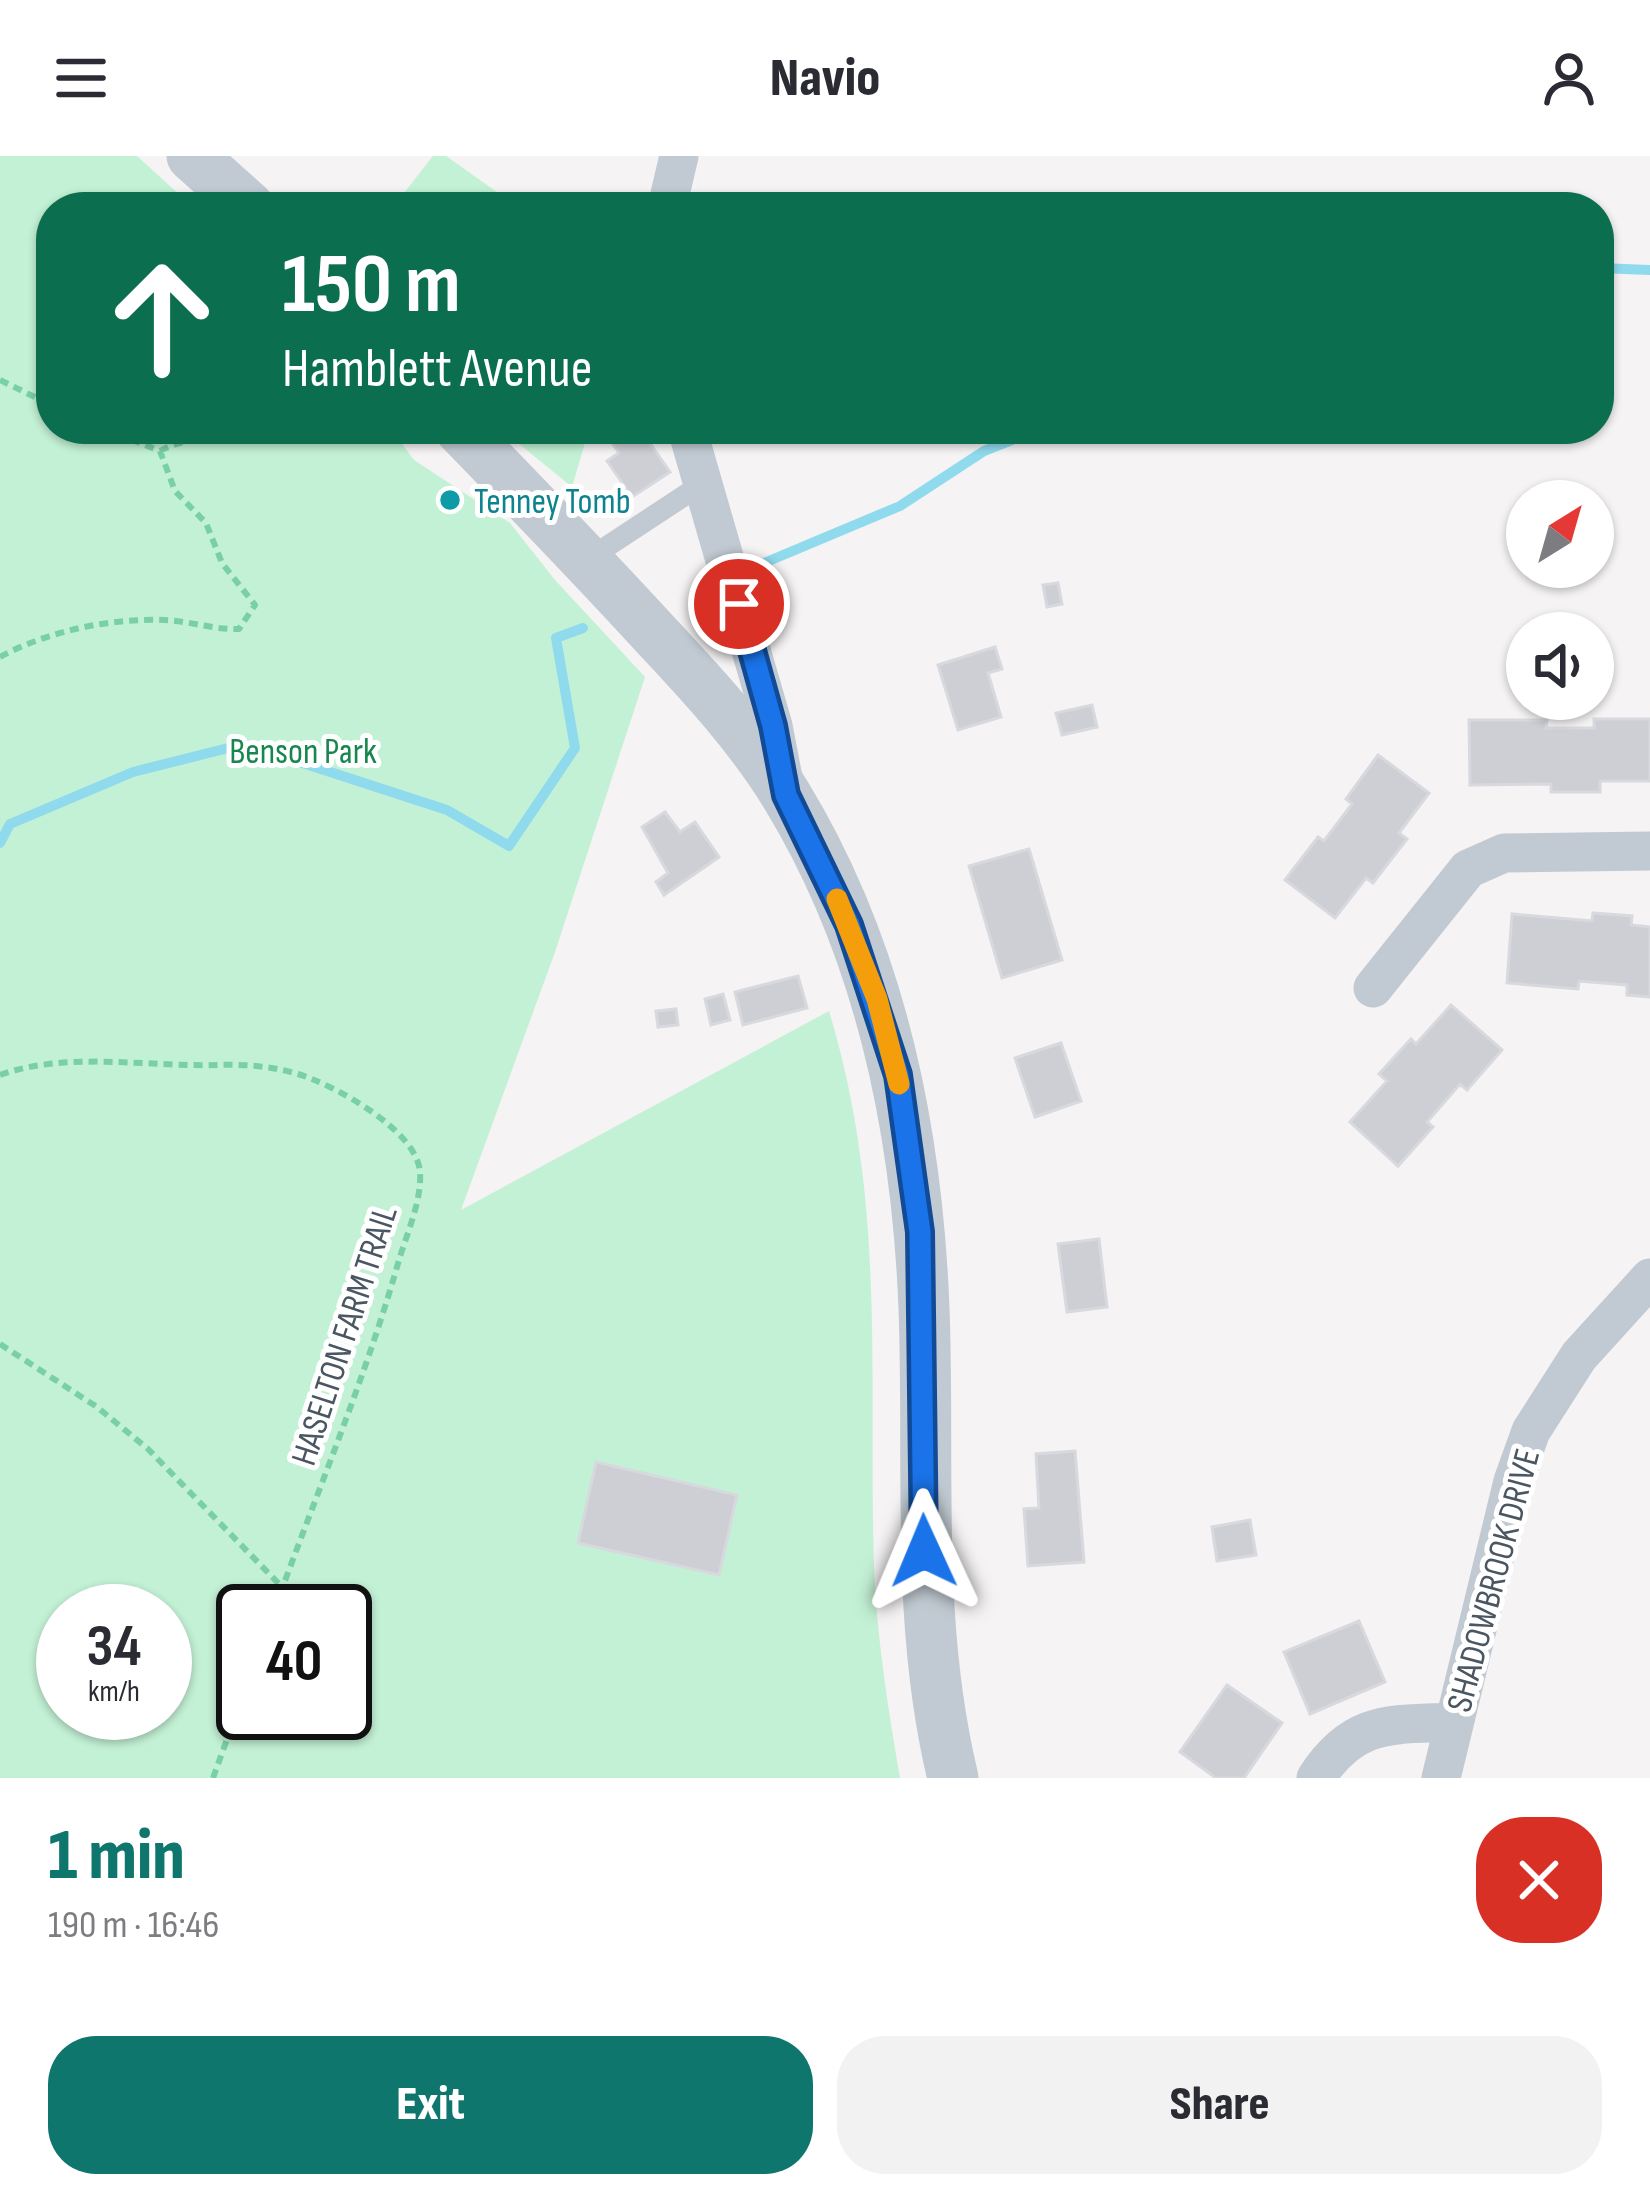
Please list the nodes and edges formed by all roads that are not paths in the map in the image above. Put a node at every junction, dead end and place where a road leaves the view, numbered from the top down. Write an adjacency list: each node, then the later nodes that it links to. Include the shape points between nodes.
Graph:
1 (192, 156): 4 (street)
2 (242, 156): 5 (street)
3 (679, 156): 6 (street)
4 (233, 192)
5 (251, 192)
6 (671, 192)
7 (475, 444): 10 (street)
8 (692, 444): 9 (street)
9 (705, 482): 10 (lane); 11 (street)
10 (587, 560): 11 (street)
11 (786, 795): 16 (street, via 877,999 912,1153 924,1312 925,1591)
12 (1650, 851): 13 (street, via 1504,853 1486,860 1468,869)
13 (1373, 988)
14 (1650, 1278): 15 (street, SHADOWBROOK DRIVE, via 1579,1356 1531,1431)
15 (1454, 1722): 17 (street, via 1360,1732); 18 (street, SHADOWBROOK DRIVE)
16 (953, 1778)
17 (1316, 1778)
18 (1441, 1778)

